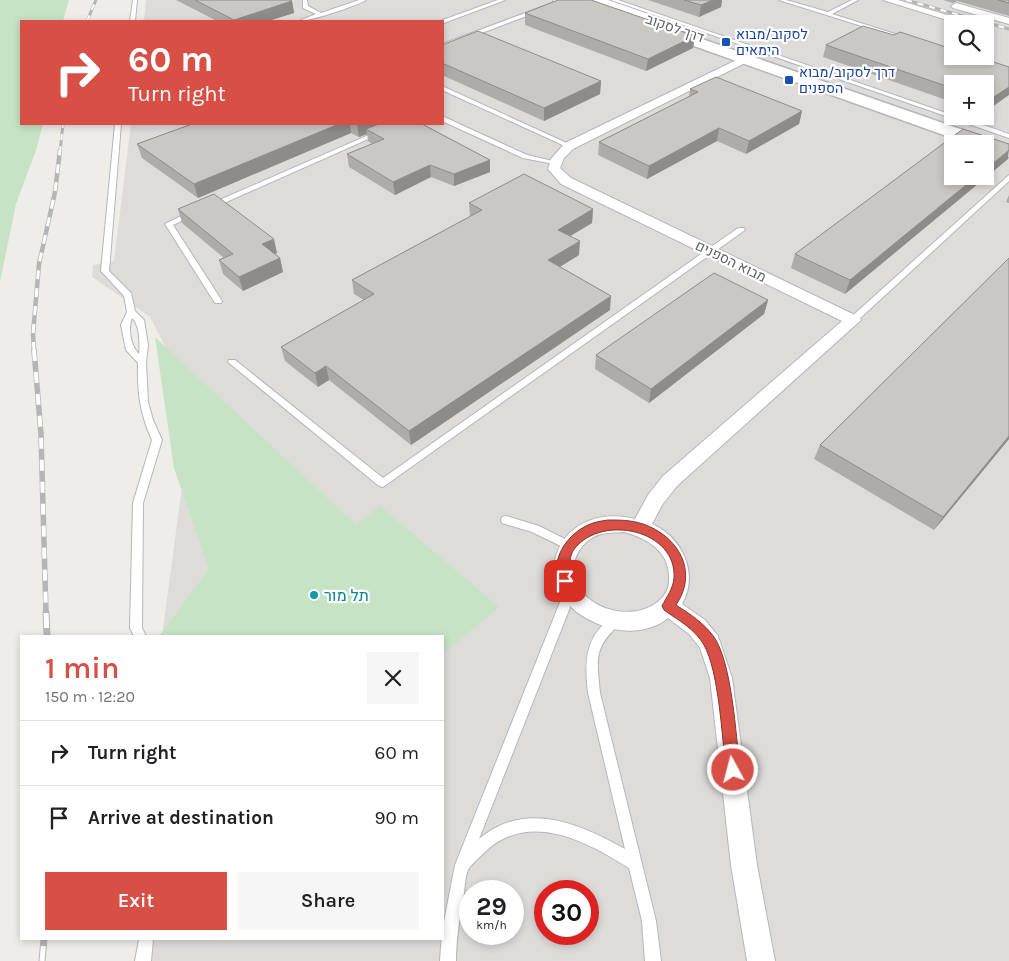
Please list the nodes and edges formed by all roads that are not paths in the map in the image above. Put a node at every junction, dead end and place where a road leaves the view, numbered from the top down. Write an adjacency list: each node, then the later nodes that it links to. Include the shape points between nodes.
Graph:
1 (135, 0): 16 (lane)
2 (305, 0): 13 (lane, via 305,7)
3 (364, 0): 13 (lane)
4 (503, 0): 19 (lane)
5 (556, 0): 21 (lane, via 554,4)
6 (579, 0): 22 (street, דרך לסקוב)
7 (596, 0): 22 (street, דרך לסקוב)
8 (613, 0): 27 (lane)
9 (781, 0): 14 (lane)
10 (856, 0): 14 (lane)
11 (888, 0): 15 (street)
12 (946, 2): 18 (street)
13 (321, 14): 17 (lane)
14 (828, 14): 20 (lane)
15 (944, 16)
16 (132, 20)
17 (304, 20)
18 (1009, 20)
19 (444, 21)
20 (917, 42)
21 (444, 45)
22 (749, 57): 28 (street, דרך לסקוב); 29 (street); 30 (street, דרך לסקוב)
23 (444, 89): 29 (lane)
24 (444, 119): 31 (lane, via 525,157)
25 (118, 125): 38 (lane, via 105,271 128,295)
26 (397, 125): 33 (lane)
27 (1009, 136)
28 (1009, 144)
29 (569, 146): 31 (street)
30 (1009, 152)
31 (554, 162): 36 (street, מבוא הספנים, via 554,169 566,181)
32 (1009, 177): 39 (lane)
33 (204, 209)
34 (196, 212): 37 (lane, via 169,224)
35 (741, 230): 36 (lane)
36 (710, 251): 39 (street, מבוא הספנים); 41 (lane, via 383,483)
37 (218, 301)
38 (131, 312): 40 (lane, via 140,320 144,345); 40 (lane, via 125,325 130,350)
39 (852, 320): 43 (street, via 670,481)
40 (142, 362): 48 (lane, via 144,406 147,421 157,440 138,503 136,628)
41 (232, 362)
42 (506, 520): 44 (lane, via 536,529)
43 (640, 528): 44 (street, via 624,524 592,528); 46 (street, via 656,536 678,562 677,592)
44 (569, 546): 45 (street, via 563,569)
45 (570, 592): 47 (street, via 598,615); 50 (lane)
46 (668, 606): 47 (street, via 654,616 636,621); 55 (street, via 697,626 710,643 722,678 744,865)
47 (616, 620): 49 (lane, via 602,632 594,645 591,659 594,693)
48 (140, 635)
49 (635, 864): 50 (lane, via 581,833 550,826 525,826 506,830 492,838); 54 (lane, via 649,921)
50 (462, 865): 53 (lane)
51 (146, 940): 52 (lane)
52 (143, 961)
53 (448, 961)
54 (653, 961)
55 (761, 961)

